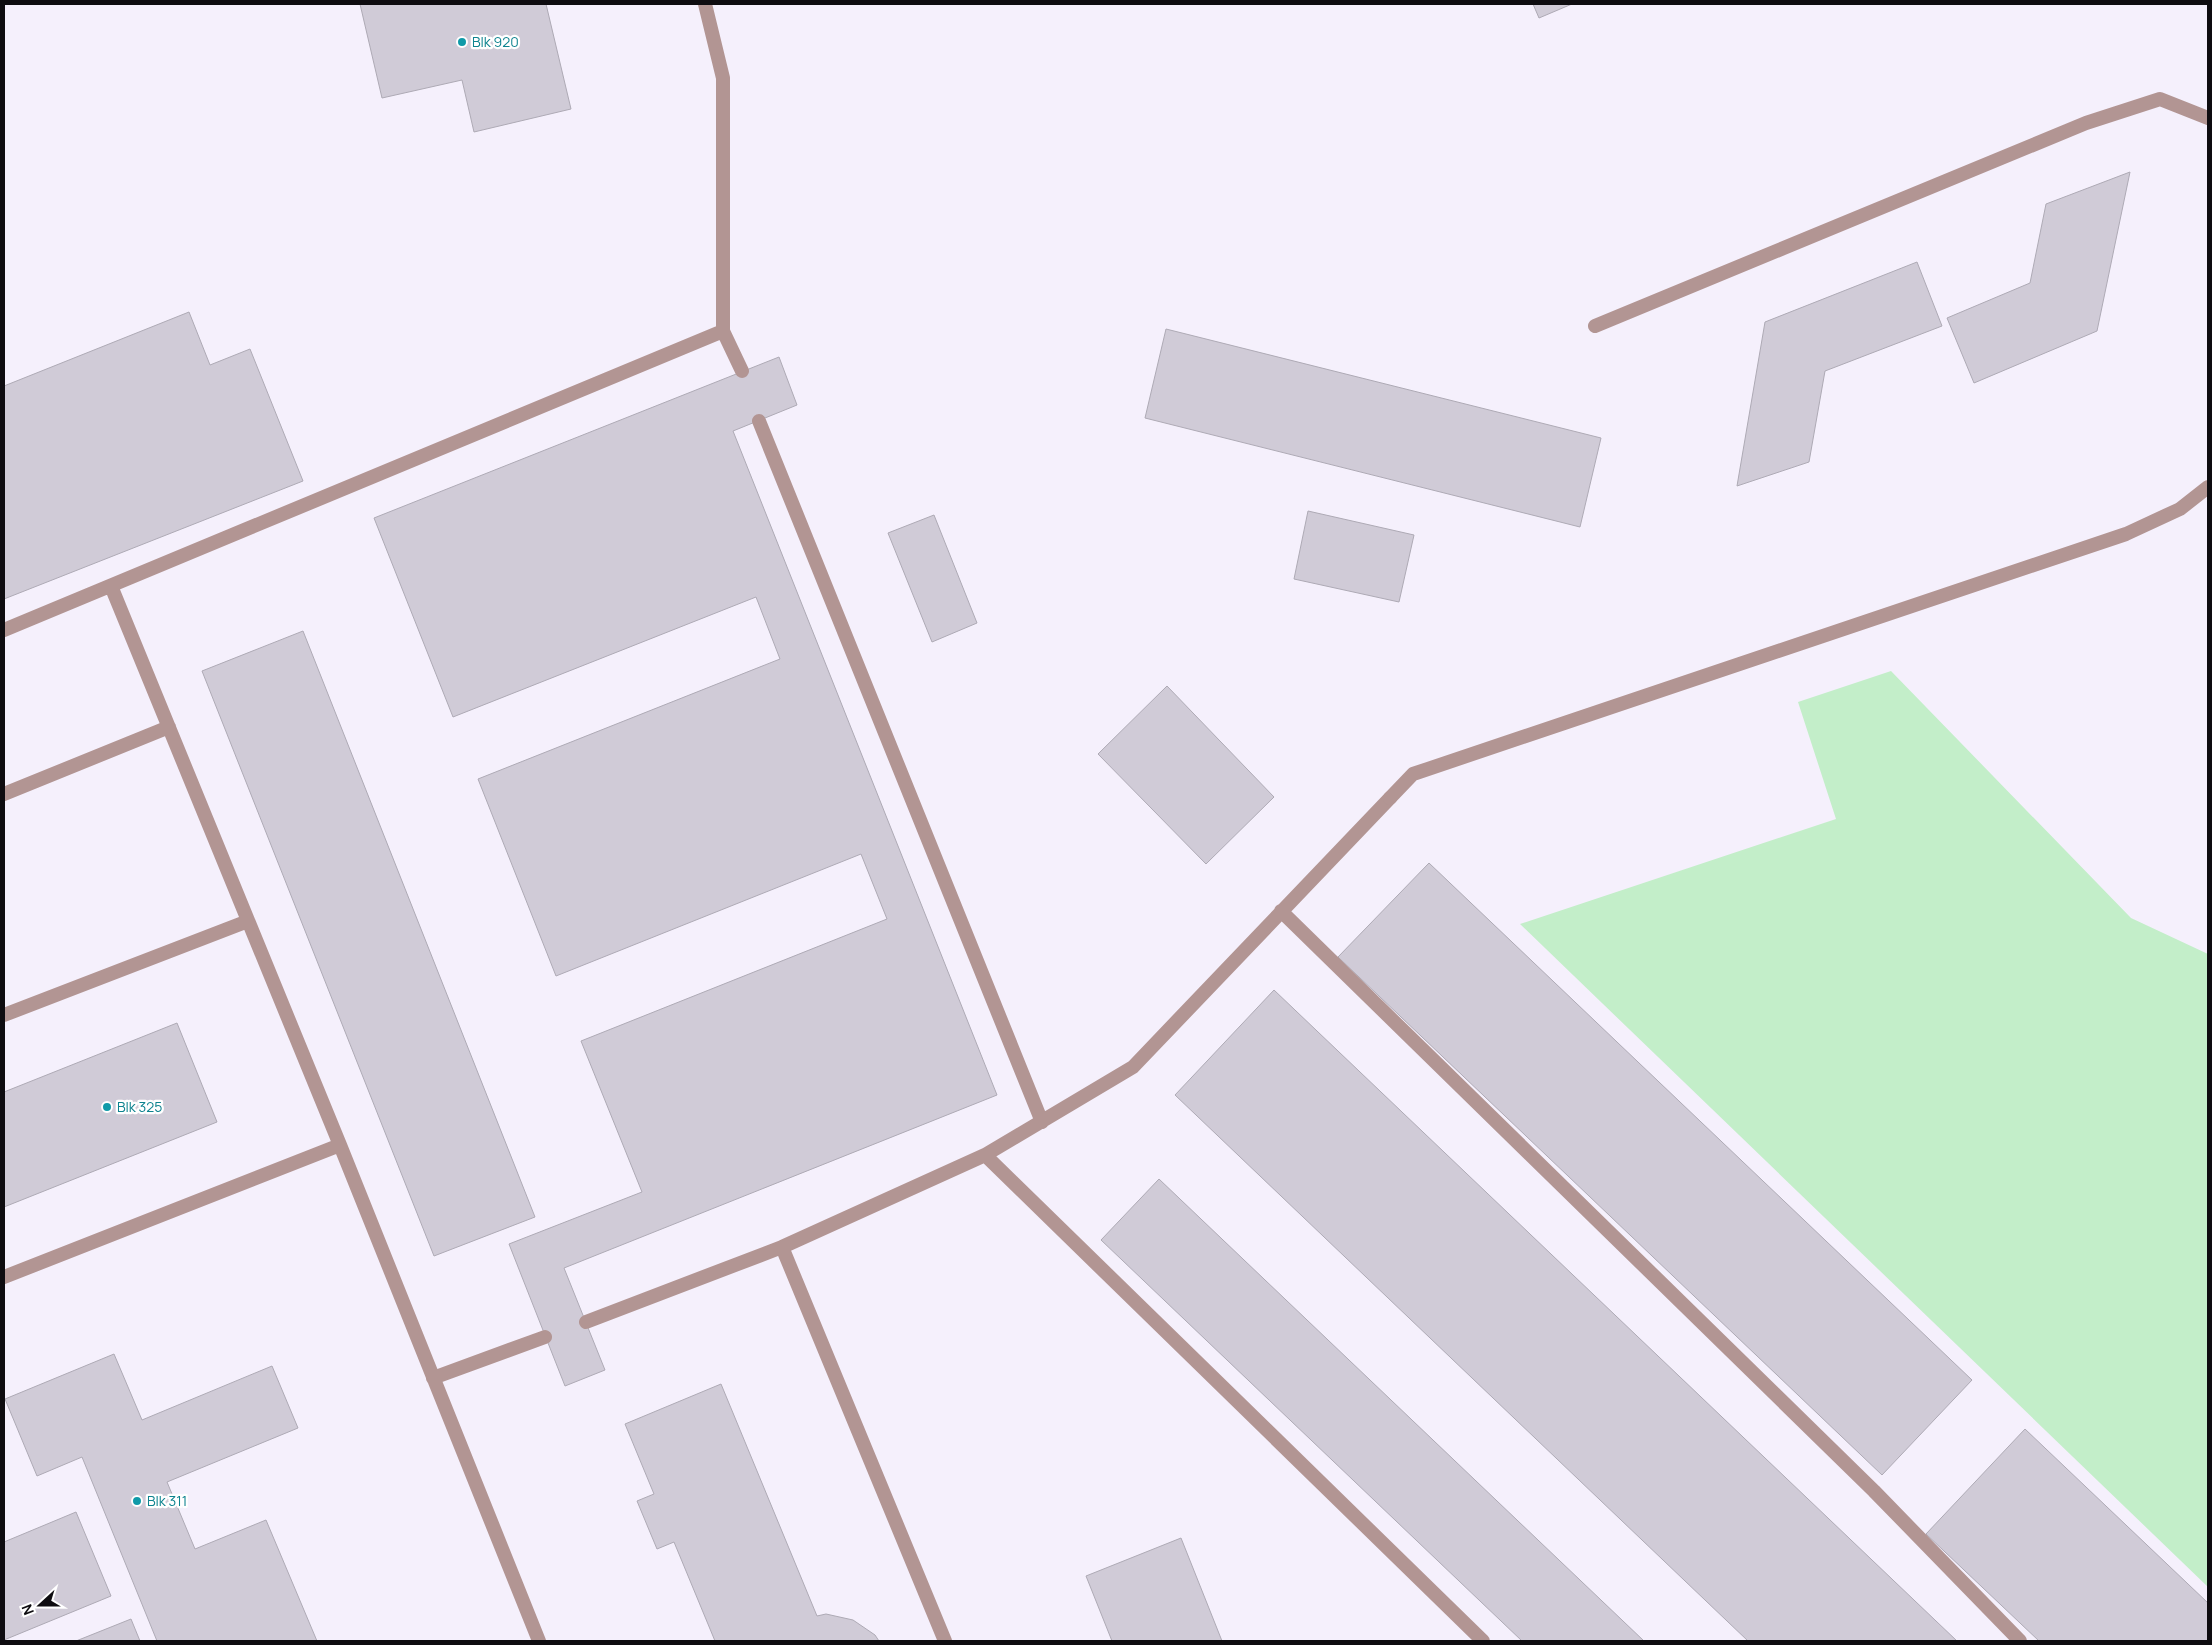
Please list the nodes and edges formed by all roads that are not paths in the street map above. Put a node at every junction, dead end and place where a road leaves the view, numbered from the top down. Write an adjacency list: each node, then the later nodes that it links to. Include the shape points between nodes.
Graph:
1 (705, 4): 4 (street, via 722,78)
2 (2208, 118): 3 (street, via 2160,99 2086,124)
3 (1595, 326)
4 (723, 331): 5 (street); 8 (street)
5 (742, 371)
6 (759, 421): 15 (street)
7 (2208, 488): 12 (street, via 2180,509 2126,534 1413,774)
8 (111, 586): 9 (street); 10 (street)
9 (4, 630)
10 (169, 727): 11 (street); 13 (street)
11 (4, 794)
12 (1281, 911): 15 (street, via 1133,1067); 26 (street, via 1874,1491)
13 (248, 921): 14 (street); 16 (street)
14 (4, 1015)
15 (1042, 1122): 17 (street)
16 (340, 1145): 19 (street); 22 (street)
17 (985, 1156): 18 (street); 25 (street)
18 (782, 1247): 20 (street); 24 (street)
19 (4, 1277)
20 (586, 1322)
21 (546, 1337): 22 (street)
22 (433, 1378): 23 (street)
23 (539, 1641)
24 (945, 1641)
25 (1483, 1641)
26 (2020, 1641)

